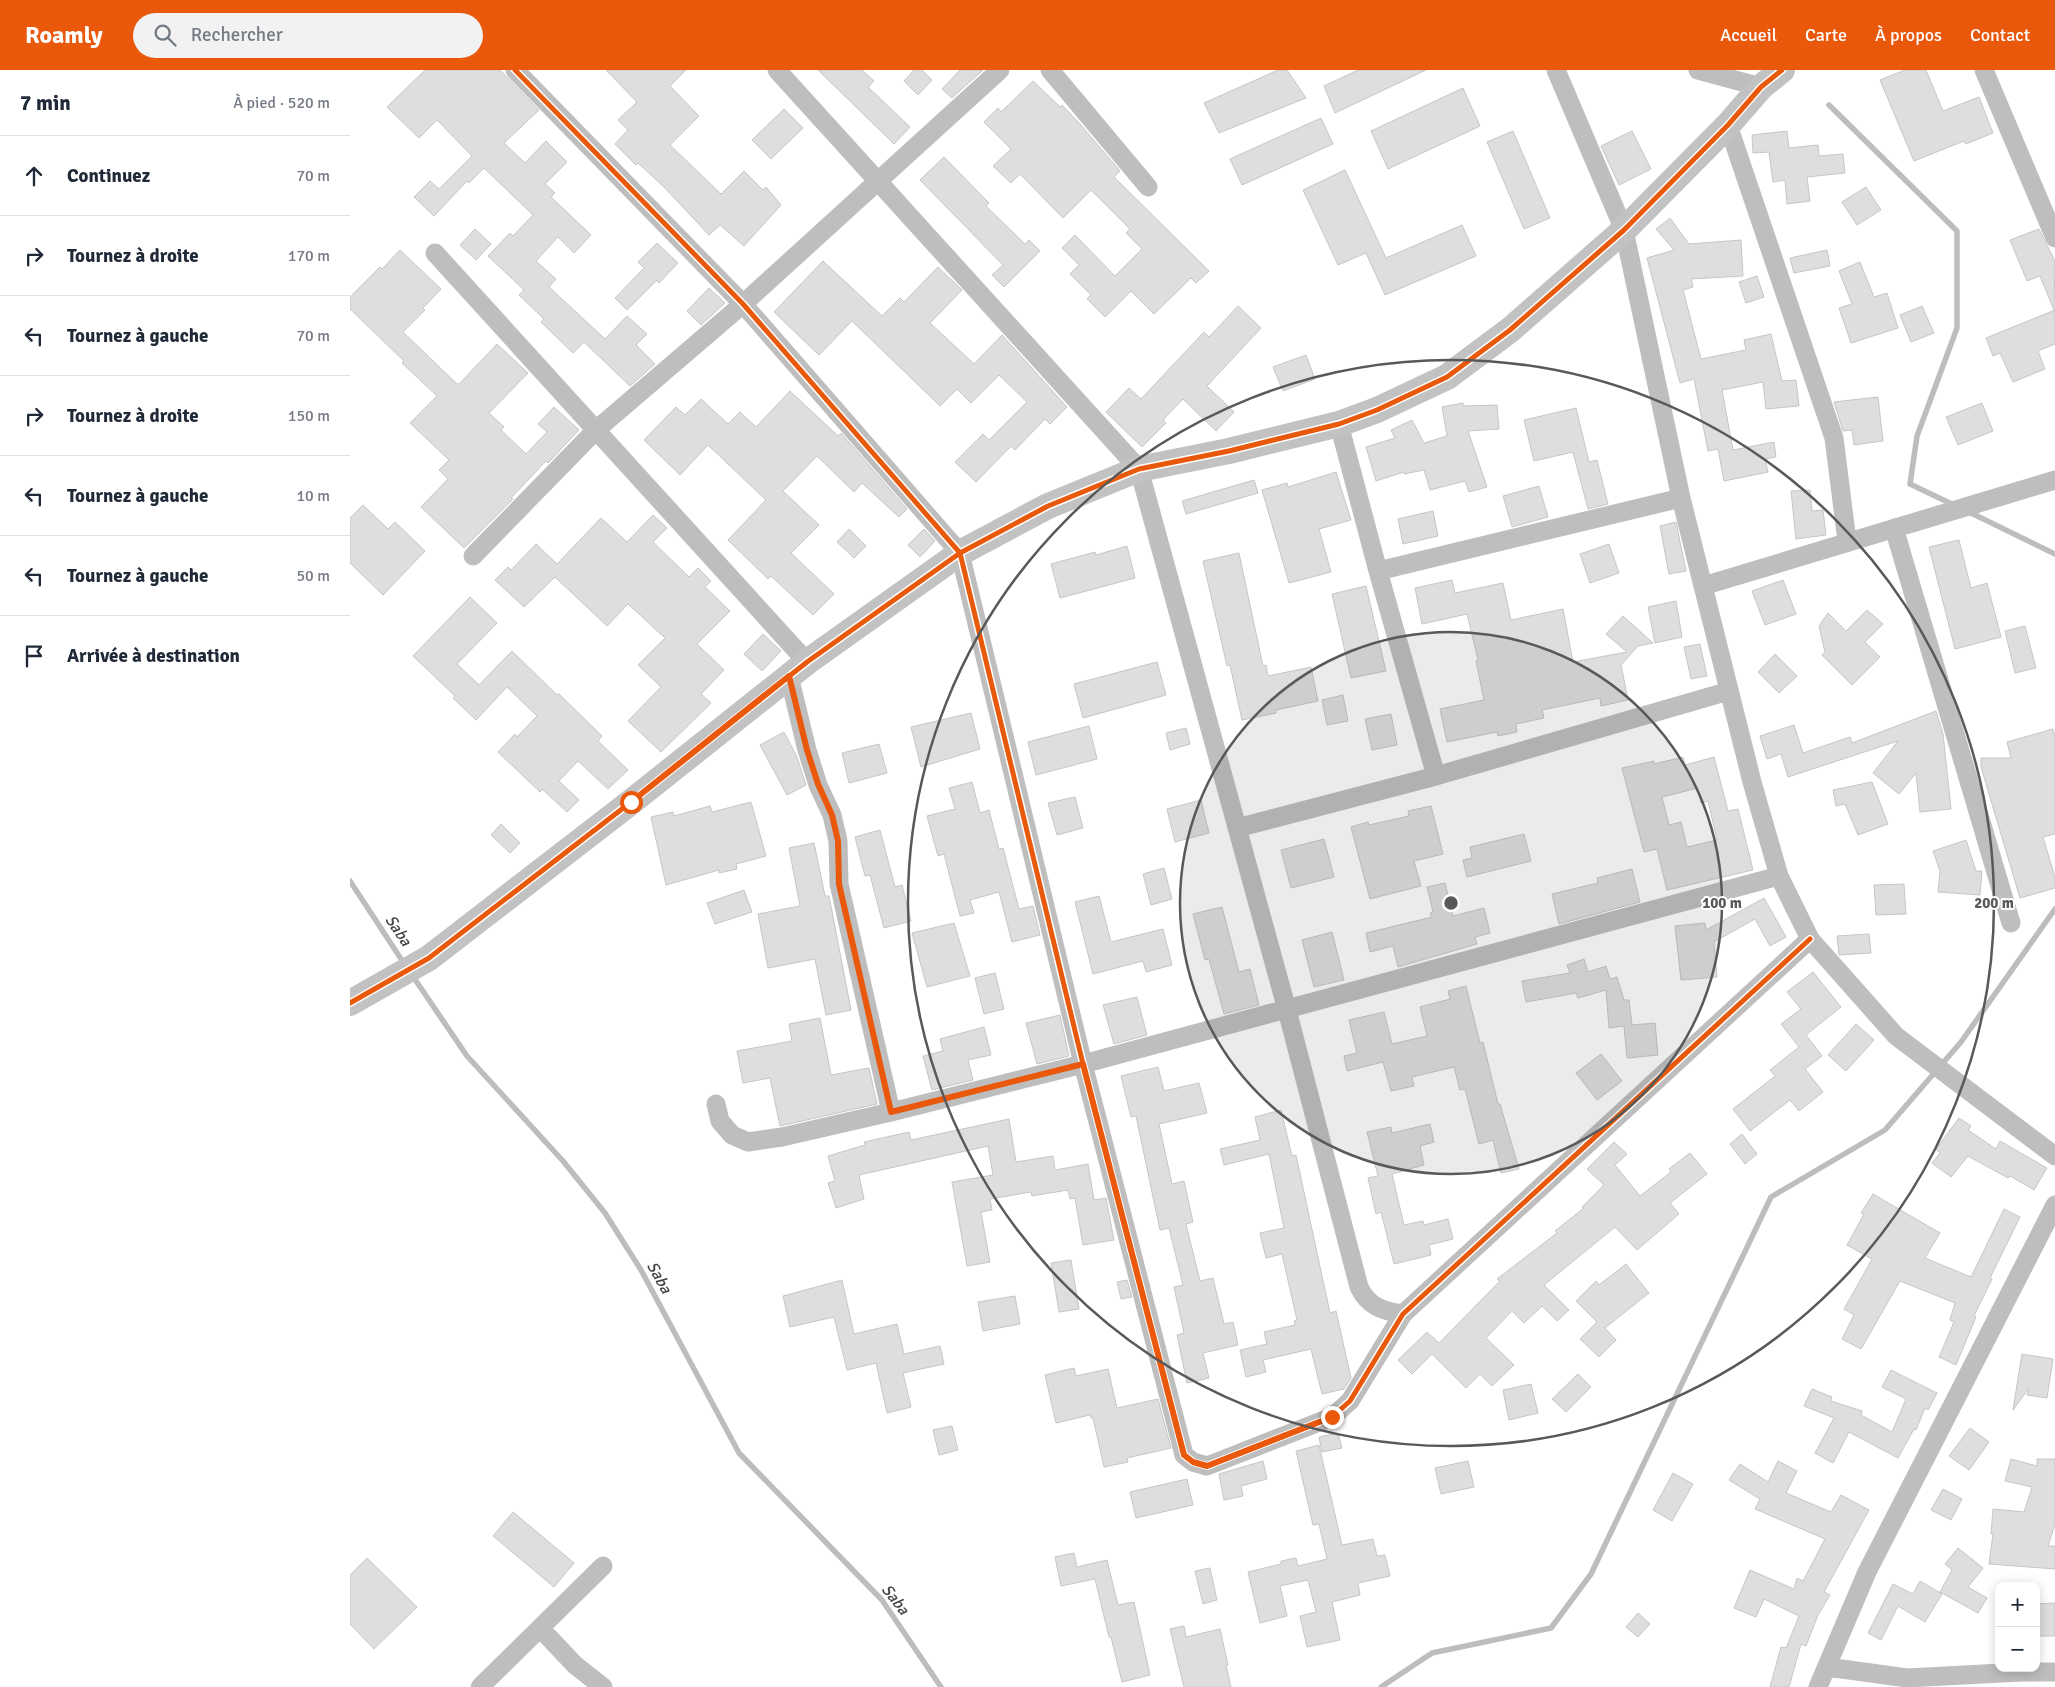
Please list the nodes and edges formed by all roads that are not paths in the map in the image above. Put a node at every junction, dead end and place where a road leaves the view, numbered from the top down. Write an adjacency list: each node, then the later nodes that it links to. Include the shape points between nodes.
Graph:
1 (515, 70): 16 (street)
2 (777, 70): 11 (street)
3 (1000, 70): 11 (street)
4 (1050, 70): 12 (street)
5 (1556, 70): 13 (street)
6 (1698, 70): 9 (street)
7 (1782, 70): 9 (street)
8 (1984, 70): 14 (street)
9 (1761, 87): 10 (street)
10 (1728, 125): 13 (street); 23 (street, via 1834,438)
11 (878, 180): 16 (street); 19 (street)
12 (1148, 187)
13 (1624, 230): 17 (street, via 1510,330 1447,377); 21 (street)
14 (2055, 238)
15 (435, 253): 18 (street)
16 (743, 304): 18 (street); 24 (street)
17 (1339, 424): 19 (street); 26 (street)
18 (596, 430): 25 (street); 28 (street)
19 (1139, 469): 24 (street, via 1048,506); 31 (street)
20 (2055, 480): 22 (street)
21 (1681, 498): 26 (street); 27 (street)
22 (1894, 528): 23 (street); 33 (street)
23 (1847, 541): 27 (street)
24 (960, 553): 28 (street); 37 (street)
25 (473, 556)
26 (1378, 571): 30 (street)
27 (1703, 586): 29 (street)
28 (798, 669): 35 (street, via 429,958); 39 (street, via 807,750 832,815 838,841 839,884)
29 (1729, 691): 30 (street); 32 (street)
30 (1436, 776): 31 (street)
31 (1237, 828): 36 (street)
32 (1780, 876): 34 (street); 36 (street)
33 (2011, 922)
34 (1810, 939): 40 (street, via 1896,1036); 42 (street)
35 (350, 1003)
36 (1287, 1010): 37 (street); 42 (street, via 1359,1286 1373,1306)
37 (1083, 1064): 39 (street); 42 (street, via 1184,1455 1207,1466 1332,1417 1355,1395)
38 (716, 1104): 39 (street, via 720,1122 732,1135 748,1142)
39 (891, 1112)
40 (2055, 1156)
41 (2055, 1205): 45 (street, via 1867,1572)
42 (1402, 1314)
43 (603, 1566): 44 (street)
44 (540, 1628): 48 (street); 49 (street, via 575,1665)
45 (1827, 1667): 47 (street); 50 (street)
46 (2055, 1672): 47 (street, via 2021,1672)
47 (1912, 1683)
48 (480, 1687)
49 (603, 1687)
50 (1818, 1687)

